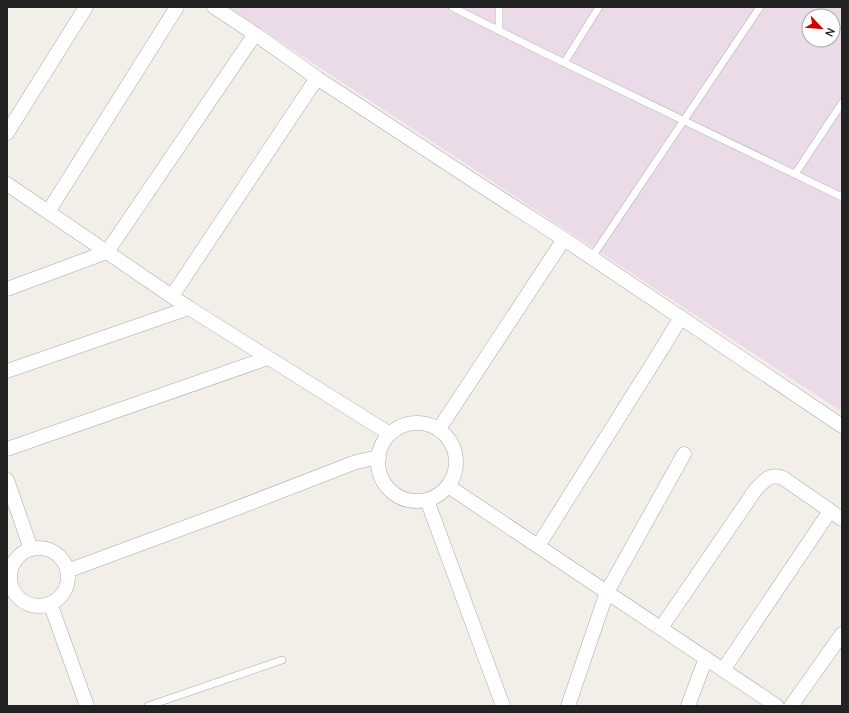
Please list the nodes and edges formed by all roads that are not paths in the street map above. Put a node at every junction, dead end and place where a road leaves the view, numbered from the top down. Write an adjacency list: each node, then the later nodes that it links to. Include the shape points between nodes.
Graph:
1 (86, 7): 14 (street)
2 (177, 7): 18 (street)
3 (214, 7): 9 (street)
4 (452, 7): 8 (lane)
5 (499, 7): 8 (lane)
6 (599, 7): 10 (lane)
7 (760, 7): 13 (lane)
8 (499, 31): 10 (lane)
9 (255, 34): 11 (street); 20 (street)
10 (564, 62): 13 (lane)
11 (317, 78): 19 (street); 23 (street)
12 (842, 103): 15 (lane)
13 (683, 120): 15 (lane); 21 (lane)
14 (7, 133)
15 (795, 174): 17 (lane)
16 (7, 184): 18 (street)
17 (842, 197)
18 (48, 212): 20 (street)
19 (564, 239): 21 (street); 29 (street)
20 (107, 252): 22 (street); 23 (street)
21 (592, 257): 25 (street)
22 (7, 289)
23 (172, 296): 24 (street)
24 (189, 308): 26 (street); 27 (street)
25 (681, 316): 28 (street); 39 (street)
26 (268, 358): 30 (street); 31 (street)
27 (7, 371)
28 (842, 426)
29 (438, 429): 30 (street, via 426,424 413,423); 35 (street, via 448,438 454,449 456,462)
30 (390, 434): 33 (street, via 382,444)
31 (7, 449)
32 (684, 454): 43 (street)
33 (379, 457): 36 (street, via 383,481 391,491 402,498 414,501); 41 (street, via 356,462)
34 (7, 480): 40 (street)
35 (448, 486): 36 (street); 39 (street)
36 (427, 500): 52 (street)
37 (830, 511): 38 (street); 45 (street, via 783,478 773,476 766,479 756,489); 49 (street)
38 (842, 519)
39 (538, 546): 43 (street)
40 (31, 549): 41 (street, via 50,550 58,555 64,562); 42 (street, via 22,553 11,568)
41 (67, 572): 44 (street, via 68,581 64,590)
42 (9, 588): 44 (street, via 23,601 32,605)
43 (607, 592): 45 (street); 53 (street)
44 (50, 603): 50 (street)
45 (661, 628): 47 (street)
46 (842, 634): 56 (street)
47 (706, 658): 49 (street); 54 (street)
48 (282, 660): 51 (lane)
49 (723, 670): 55 (street)
50 (86, 706)
51 (148, 706)
52 (503, 706)
53 (568, 706)
54 (688, 706)
55 (777, 706)
56 (791, 706)

